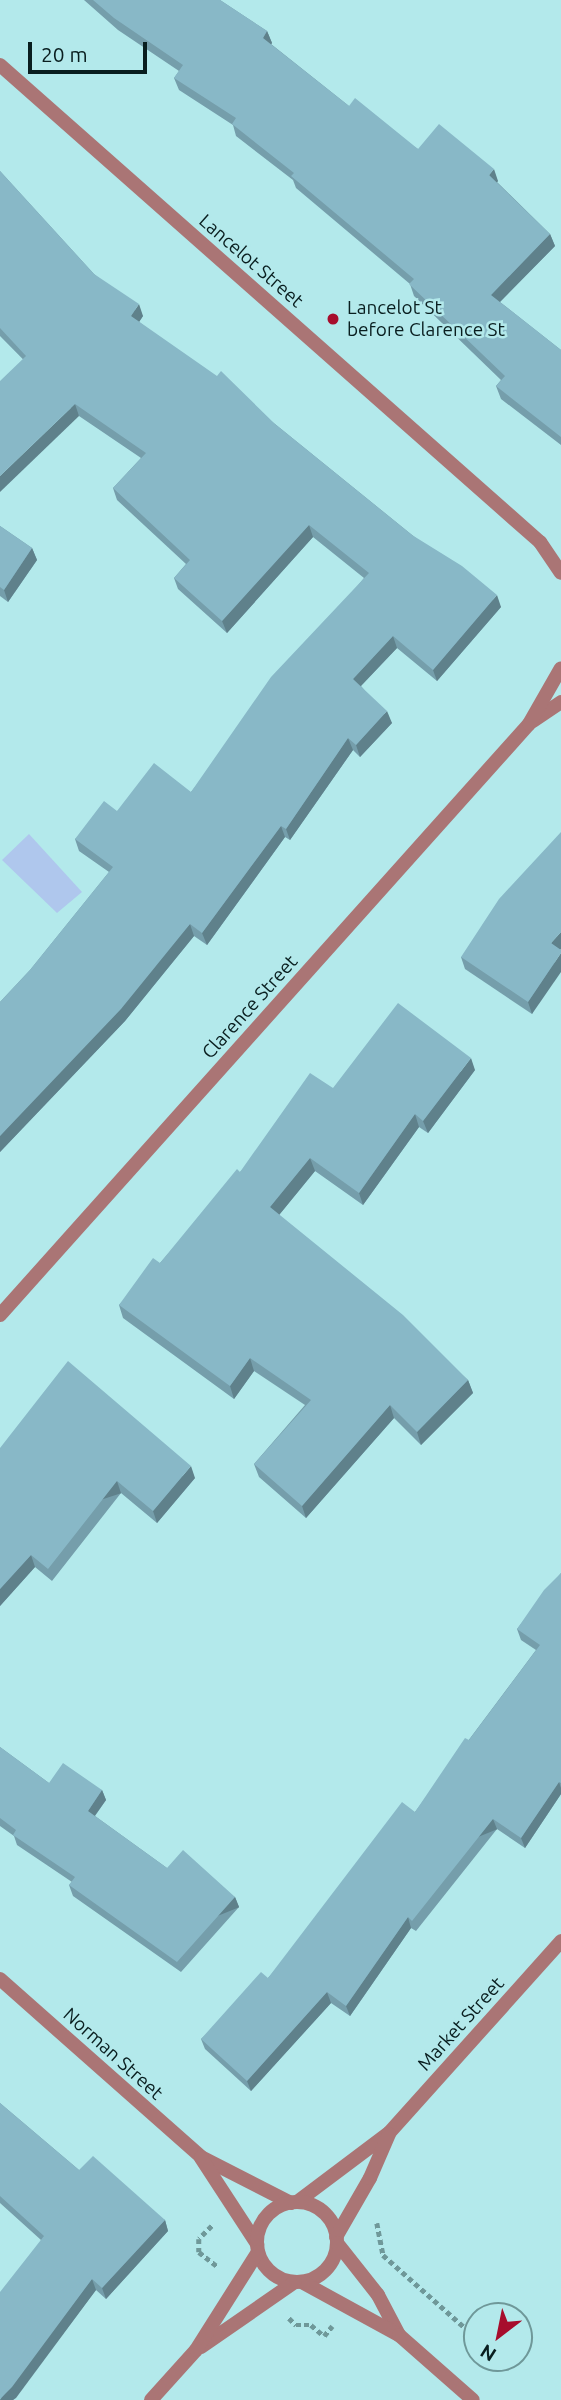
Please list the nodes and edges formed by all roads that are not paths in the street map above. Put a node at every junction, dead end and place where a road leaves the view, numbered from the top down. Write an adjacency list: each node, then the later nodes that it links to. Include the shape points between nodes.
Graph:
1 (0, 65): 2 (street, Lancelot Street)
2 (540, 542): 3 (street, Lancelot Street); 4 (street, Lancelot Street)
3 (561, 550)
4 (561, 573)
5 (561, 668): 7 (street, Clarence Street)
6 (561, 702): 7 (street, Clarence Street)
7 (529, 724): 8 (street, Clarence Street)
8 (0, 1315)
9 (561, 1941): 11 (street, Market Street)
10 (0, 1979): 12 (street, Norman Street)
11 (389, 2133): 13 (street, Market Street); 14 (street, Market Street)
12 (201, 2157): 13 (street, Norman Street); 15 (street, Norman Street)
13 (294, 2202): 14 (street, via 324,2213); 15 (street, via 266,2216)
14 (337, 2240): 16 (street, via 327,2269); 17 (street, via 378,2295)
15 (257, 2248): 16 (street, via 268,2271); 18 (street)
16 (298, 2282): 17 (street); 18 (street)
17 (399, 2335): 20 (street)
18 (196, 2350): 19 (street)
19 (151, 2400)
20 (472, 2400)

